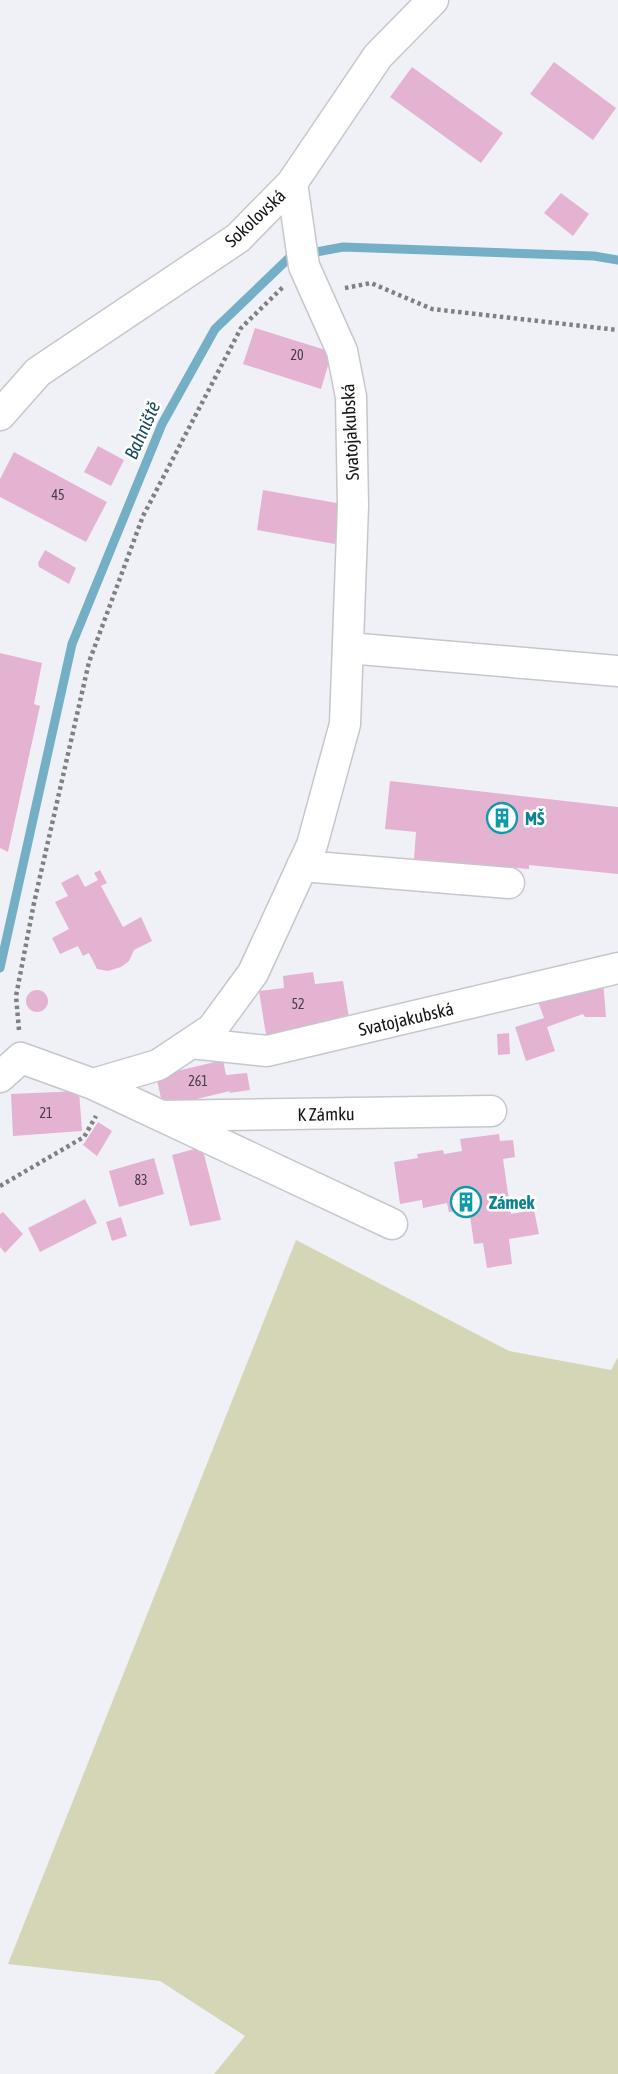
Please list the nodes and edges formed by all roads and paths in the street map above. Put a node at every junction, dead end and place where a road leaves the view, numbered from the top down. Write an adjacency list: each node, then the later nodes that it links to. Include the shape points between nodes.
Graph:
1 (433, 0): 2 (street, Sokolovská, via 378,57)
2 (292, 183): 3 (street, Svatojakubská); 6 (street, Sokolovská, via 238,238 38,372)
3 (304, 266): 4 (street, Svatojakubská); 13 (path, via 240,328 143,516 89,662 34,903 16,996)
4 (317, 294): 5 (path, via 371,283 432,309); 7 (street, Svatojakubská, via 342,351 351,397)
5 (618, 330)
6 (0, 415)
7 (348, 648): 8 (street); 9 (street, Svatojakubská, via 345,724)
8 (618, 671)
9 (302, 866): 10 (street); 12 (street, Svatojakubská, via 253,973 212,1029)
10 (509, 883)
11 (618, 968): 12 (street, Svatojakubská, via 267,1051)
12 (191, 1043): 14 (street, Svatojakubská, via 158,1065)
13 (10, 1068): 14 (street)
14 (100, 1087): 16 (street); 17 (path, via 92,1126 84,1137)
15 (491, 1111): 16 (street, K Zámku)
16 (161, 1116): 18 (street)
17 (0, 1186)
18 (392, 1224)

